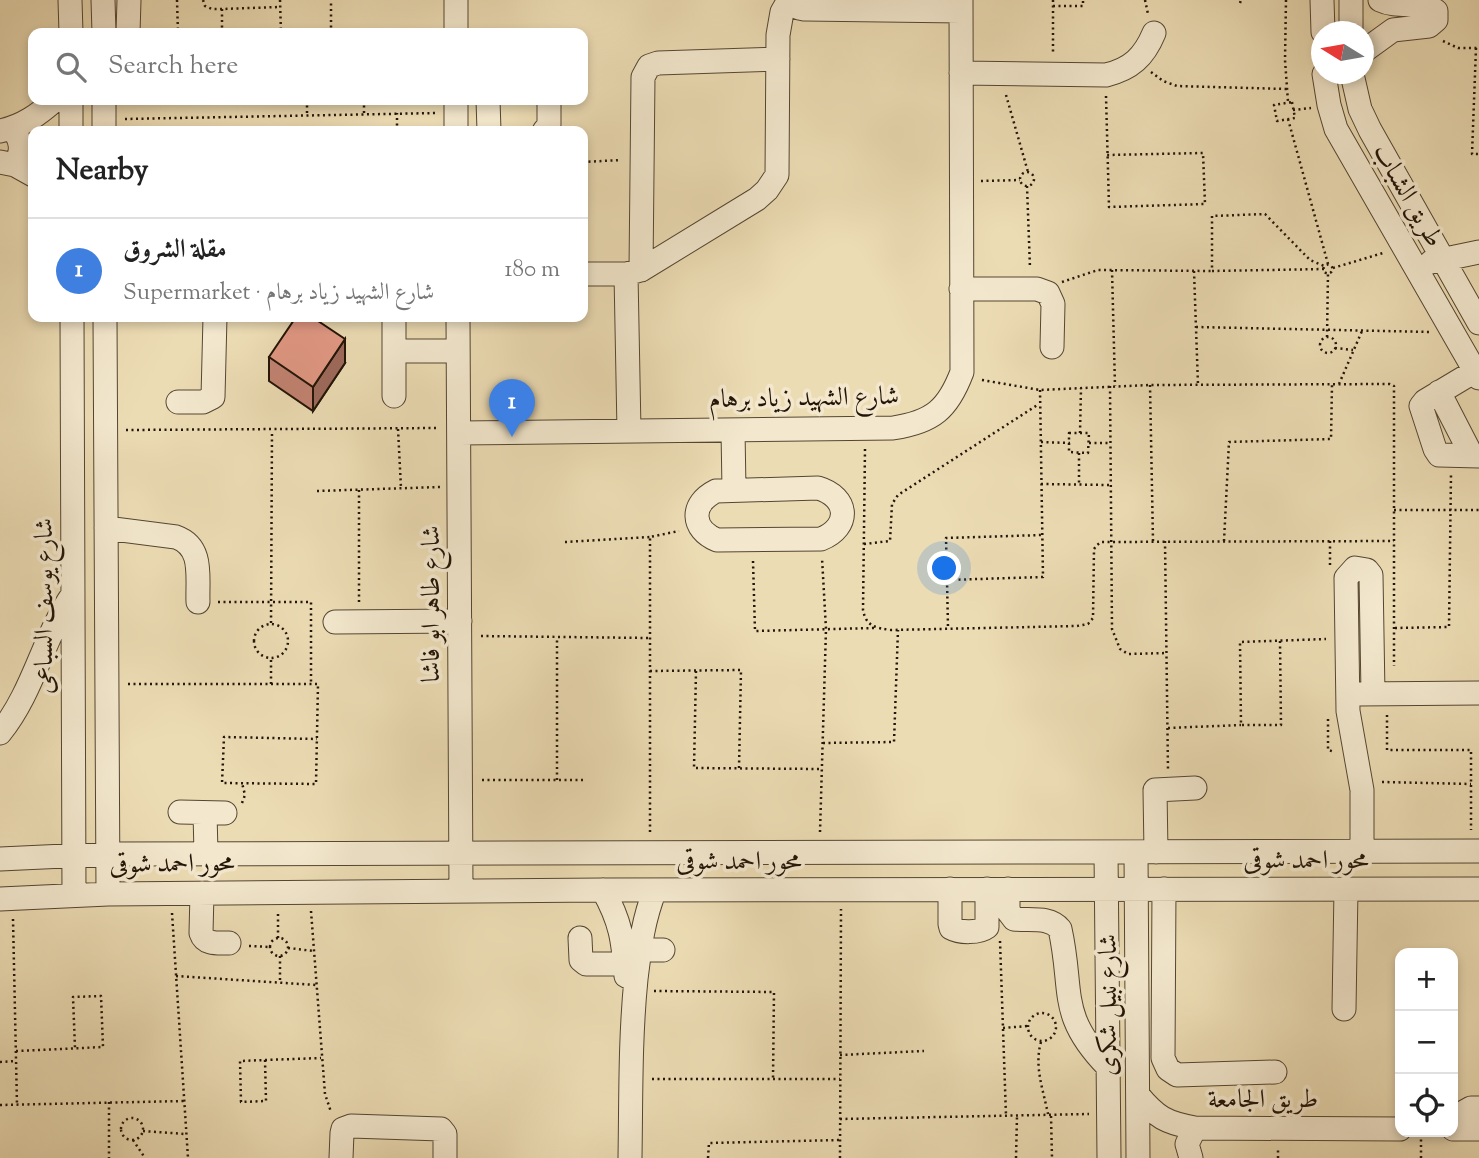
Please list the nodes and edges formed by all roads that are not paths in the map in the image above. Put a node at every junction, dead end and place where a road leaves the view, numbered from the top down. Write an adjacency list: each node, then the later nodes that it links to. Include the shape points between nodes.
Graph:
1 (71, 0): 12 (street)
2 (103, 0): 13 (street)
3 (129, 0): 14 (street)
4 (456, 0): 15 (street)
5 (790, 0): 9 (street, via 804,9); 18 (street, via 780,21)
6 (1322, 0): 10 (street)
7 (1351, 0): 11 (street)
8 (1380, 0): 17 (street, via 1400,6 1429,5 1436,11 1436,20 1429,26 1393,30)
9 (961, 6): 19 (street, شارع الشهيد زياد برهام)
10 (1323, 21)
11 (1351, 21)
12 (71, 28)
13 (103, 28)
14 (128, 28)
15 (456, 28)
16 (1154, 33): 19 (street, via 1136,62 1106,75)
17 (1374, 43)
18 (778, 59): 34 (street, via 777,175 768,190); 34 (street, via 649,66 643,77)
19 (961, 73): 36 (street, شارع الشهيد زياد برهام)
20 (1326, 84): 32 (street, طريق الشباب, via 1336,129)
21 (1354, 84): 33 (street, طريق الشباب, via 1360,109)
22 (50, 105): 29 (street, via 37,117)
23 (71, 105): 26 (street)
24 (488, 105): 27 (street)
25 (549, 105): 28 (street)
26 (71, 126)
27 (489, 126)
28 (548, 126)
29 (6, 130): 30 (street, via 19,137 22,146)
30 (16, 167)
31 (1479, 252): 33 (street)
32 (1409, 256): 33 (street); 46 (street, طريق الشباب)
33 (1443, 259): 42 (street, طريق الشباب)
34 (634, 272): 35 (street); 51 (street)
35 (588, 274)
36 (961, 289): 43 (street, via 1048,293 1053,304); 50 (street, شارع الشهيد زياد برهام, via 962,372 954,394 938,412 917,424 893,428)
37 (72, 322): 55 (street, شارع يوسف السباعى)
38 (105, 322): 54 (street)
39 (215, 322): 48 (street, via 213,397 203,402)
40 (394, 322): 44 (street)
41 (458, 322): 45 (street, شارع طاهر ابو فاشا)
42 (1479, 323)
43 (1052, 347)
44 (394, 351): 45 (street); 47 (street)
45 (458, 351): 49 (street, شارع طاهر ابو فاشا)
46 (1477, 374): 52 (street, via 1439,392)
47 (394, 396)
48 (177, 402)
49 (458, 430): 51 (street, شارع الشهيد زياد برهام); 58 (street, شارع طاهر ابو فاشا)
50 (733, 430): 51 (street, شارع الشهيد زياد برهام); 53 (street)
51 (629, 431)
52 (1467, 456)
53 (734, 491): 53 (street, via 716,491 699,505 697,516 707,536 717,540 821,539 833,535 841,525 839,500 818,488)
54 (106, 528): 56 (street, via 185,540 197,556); 69 (street)
55 (73, 594): 62 (street, via 51,631 28,690); 72 (street, شارع يوسف السباعى)
56 (198, 602)
57 (335, 622): 58 (street)
58 (460, 628): 71 (street, شارع طاهر ابو فاشا)
59 (1479, 693): 60 (street)
60 (1385, 694): 61 (street); 61 (street, via 1371,575 1361,567 1346,578)
61 (1348, 695): 65 (street, via 1361,781)
62 (0, 733)
63 (1195, 788): 68 (street, شارع نبيل شكرى, via 1155,790)
64 (180, 813): 70 (street, via 215,813)
65 (1362, 851): 66 (street, محور احمد شوقى); 68 (street, محور احمد شوقى)
66 (1475, 851)
67 (1106, 852): 68 (street, محور احمد شوقى); 71 (street, محور احمد شوقى); 76 (street, شارع نبيل شكرى)
68 (1146, 852): 77 (street, شارع نبيل شكرى)
69 (108, 853): 70 (street, محور احمد شوقى); 72 (street, محور احمد شوقى); 85 (street)
70 (206, 853): 71 (street, محور احمد شوقى)
71 (461, 853): 82 (street, شارع طاهر ابو فاشا)
72 (74, 854): 73 (street, محور احمد شوقى); 84 (street, شارع يوسف السباعى)
73 (0, 859)
74 (950, 889): 75 (street, محور احمد شوقى); 75 (street, via 951,928 980,931 987,927); 81 (street, محور احمد شوقى)
75 (997, 889): 76 (street, محور احمد شوقى); 96 (street, via 1014,919 1048,920 1060,929 1068,1002 1076,1027)
76 (1107, 889): 77 (street, محور احمد شوقى); 95 (street, شارع نبيل شكرى)
77 (1137, 889): 78 (street, محور احمد شوقى); 94 (street, شارع نبيل شكرى)
78 (1164, 889): 79 (street, محور احمد شوقى); 97 (street, via 1164,1064 1177,1075)
79 (1346, 889): 86 (street, محور احمد شوقى); 92 (street)
80 (603, 890): 81 (street, محور احمد شوقى); 82 (street, محور احمد شوقى); 91 (street)
81 (655, 890): 91 (street)
82 (461, 891): 83 (street, محور احمد شوقى)
83 (202, 893): 85 (street, محور احمد شوقى); 89 (street, via 203,939)
84 (74, 894): 85 (street, محور احمد شوقى); 87 (street, محور احمد شوقى)
85 (108, 894)
86 (1475, 894)
87 (6, 899)
88 (580, 938): 91 (street, via 581,960 586,964)
89 (229, 943)
90 (663, 950): 91 (street)
91 (632, 957): 93 (street); 93 (street)
92 (1344, 1009)
93 (631, 1028): 107 (street)
94 (1138, 1029): 95 (street); 98 (street, شارع نبيل شكرى)
95 (1108, 1030): 96 (street, شارع نبيل شكرى)
96 (1108, 1067): 108 (street, شارع نبيل شكرى)
97 (1275, 1072)
98 (1138, 1095): 101 (street, طريق الجامعة, via 1152,1112 1172,1124); 109 (street, شارع نبيل شكرى)
99 (1479, 1108): 100 (street)
100 (1458, 1115)
101 (1195, 1128): 102 (street, طريق الجامعة); 110 (street, via 1187,1144)
102 (1395, 1129)
103 (1458, 1129): 104 (street)
104 (1479, 1129)
105 (341, 1158): 106 (street, via 343,1129 351,1126 437,1128 445,1134)
106 (446, 1158)
107 (631, 1158)
108 (1109, 1158)
109 (1138, 1158)
110 (1191, 1158)

